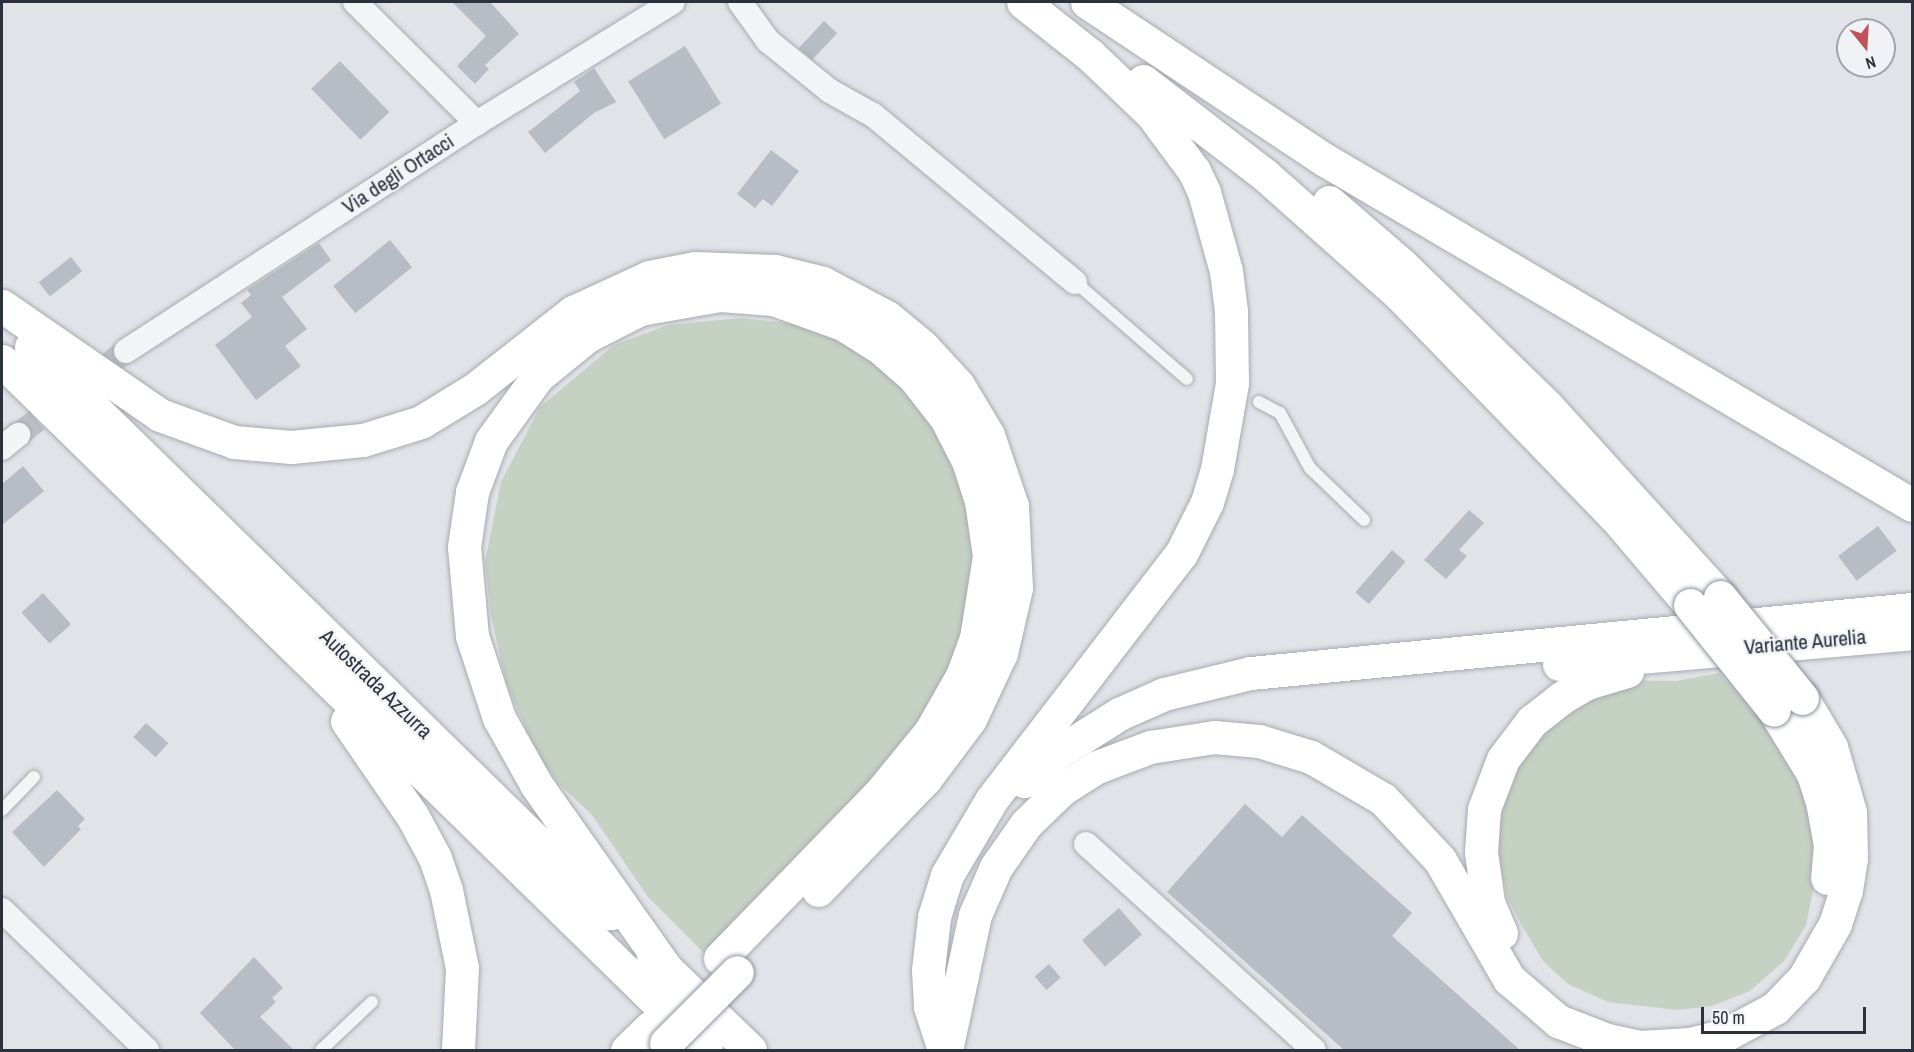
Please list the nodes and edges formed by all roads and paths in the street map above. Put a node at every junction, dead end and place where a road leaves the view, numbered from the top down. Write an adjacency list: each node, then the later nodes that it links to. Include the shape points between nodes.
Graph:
1 (355, 2): 8 (street)
2 (673, 2): 8 (street, Via degli Ortacci)
3 (740, 2): 9 (street, via 768,41 830,91 873,115)
4 (1023, 2): 39 (highway, via 1135,97 1182,149 1204,192 1226,271 1232,311 1232,383 1226,431 1199,519 1171,571 979,817 954,860 939,896 930,938 928,984 933,1022)
5 (1028, 2): 18 (highway, via 1203,126 1391,287)
6 (1071, 2): 18 (highway, via 1245,132 1401,264 1583,443)
7 (1087, 2): 16 (highway, via 1325,160)
8 (477, 123): 12 (street, Via degli Ortacci)
9 (1075, 282): 14 (lane)
10 (2, 306): 29 (highway, via 160,415 234,442 267,447 347,443 421,422 475,390 551,327 590,302 629,283 671,272 758,268 809,279 865,303 922,346 976,412 1005,482 1017,560 1006,636 989,684 970,719 925,779)
11 (2, 318): 30 (highway, Autostrada Azzurra)
12 (126, 351)
13 (2, 361): 21 (highway, Autostrada Azzurra)
14 (1187, 379)
15 (1259, 402): 17 (lane, via 1280,413 1310,468)
16 (1912, 505)
17 (1364, 520)
18 (1705, 601): 23 (highway, bridge)
19 (1912, 609): 24 (highway, via 1251,673 1164,694)
20 (1912, 633): 22 (highway, Variante Aurelia)
21 (297, 651): 35 (highway, via 394,786 435,858 462,968); 37 (highway, Autostrada Azzurra)
22 (1698, 652): 23 (highway, via 1587,683 1532,721 1503,759 1484,809 1483,881 1501,934 1537,984 1565,1003 1605,1022 1653,1029 1710,1020 1759,995 1777,979 1805,942 1819,912 1830,844 1813,774); 24 (highway, via 1270,688 1178,706 1141,718)
23 (1788, 704): 24 (highway, via 1831,747 1850,812 1849,874 1835,924 1803,978 1775,1008 1725,1035 1665,1047 1607,1041 1580,1032 1540,1010 1509,979 1433,852 1383,799 1345,774 1286,748 1237,738)
24 (1106, 742): 39 (highway, via 1086,773 1050,800 1002,857 975,915); 39 (highway, via 1040,784 1006,823 972,885 944,972)
25 (34, 777): 26 (lane)
26 (2, 810)
27 (1086, 844): 40 (street)
28 (2, 910): 33 (street)
29 (728, 965): 30 (highway, via 930,732 962,676 976,638 988,556 981,501 969,461 946,418 914,377 881,348 835,320 772,299 720,295 640,309 587,336 538,376 491,441 472,492 464,547 472,636 499,718 536,784); 32 (highway, bridge)
30 (668, 970): 38 (highway, Autostrada Azzurra)
31 (372, 1002): 34 (lane)
32 (658, 1040): 36 (highway)
33 (147, 1050)
34 (321, 1050)
35 (458, 1050)
36 (627, 1050)
37 (706, 1050)
38 (750, 1050)
39 (945, 1050)
40 (1314, 1050)

